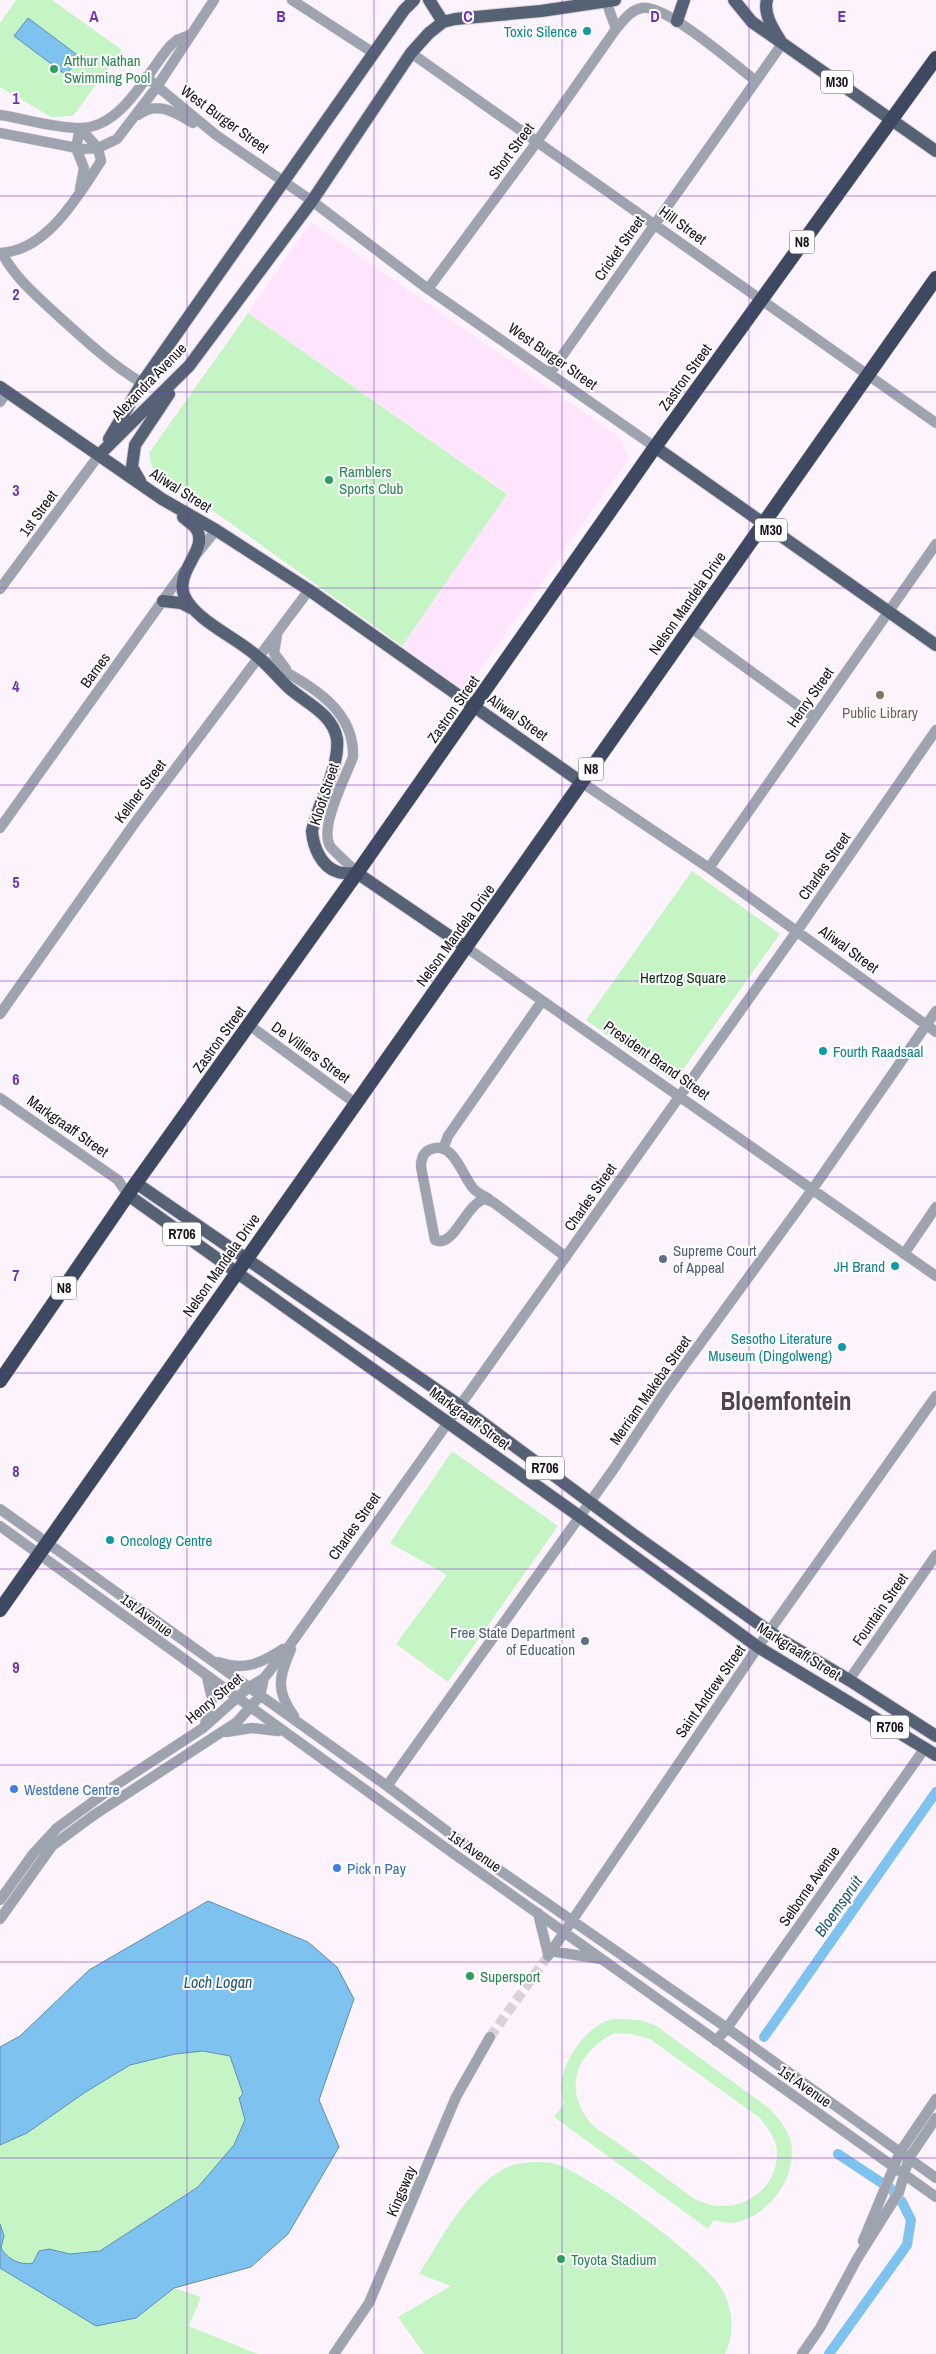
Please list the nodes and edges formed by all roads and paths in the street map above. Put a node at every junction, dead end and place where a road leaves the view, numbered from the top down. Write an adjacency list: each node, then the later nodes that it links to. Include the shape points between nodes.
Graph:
1 (214, 0): 12 (street)
2 (292, 0): 14 (street)
3 (414, 0): 14 (main road, Alexandra Avenue)
4 (429, 0): 10 (main road)
5 (684, 0): 9 (main road)
6 (734, 0): 13 (main road, M30, via 752,22)
7 (767, 0): 13 (main road, via 765,5 769,18)
8 (610, 1): 10 (main road); 11 (street)
9 (677, 21): 11 (street, Short Street, via 655,10 642,8 632,12); 18 (street)
10 (443, 22): 15 (main road, Alexandra Avenue)
11 (616, 29): 26 (street, Short Street)
12 (190, 34): 17 (street, via 170,46); 19 (street)
13 (782, 44): 18 (street, Cricket Street); 21 (main road, M30)
14 (372, 52): 30 (main road, Alexandra Avenue)
15 (411, 53): 26 (street, Hill Street); 32 (main road, Alexandra Avenue)
16 (936, 58): 21 (highway, Zastron Street / N8)
17 (146, 77): 19 (street, West Burger Street); 23 (street, via 112,116 93,127)
18 (756, 81): 33 (street, Cricket Street)
19 (156, 88): 22 (street); 25 (street, West Burger Street)
20 (0, 115): 23 (street)
21 (891, 120): 29 (main road, M30); 37 (highway, Zastron Street / N8)
22 (130, 121): 25 (street, via 143,111 161,108); 28 (street, via 117,139)
23 (80, 128): 27 (street); 28 (street)
24 (0, 133): 27 (street)
25 (216, 135): 30 (street, West Burger Street)
26 (536, 141): 33 (street, Hill Street); 36 (street, Short Street)
27 (76, 148): 28 (street); 31 (street, via 84,168)
28 (98, 148): 31 (street, via 101,161)
29 (936, 151)
30 (283, 180): 32 (street, West Burger Street); 41 (main road, Alexandra Avenue)
31 (79, 195): 34 (street, via 44,233 14,251)
32 (312, 201): 36 (street, West Burger Street); 38 (main road, Alexandra Avenue)
33 (655, 223): 37 (street, Hill Street); 39 (street, Cricket Street)
34 (1, 253): 41 (street, via 18,278 92,349)
35 (936, 278): 40 (highway, Nelson Mandela Drive / N8)
36 (428, 288): 39 (street, West Burger Street)
37 (761, 300): 40 (street, Hill Street); 44 (highway, Zastron Street / N8)
38 (189, 366): 45 (main road, Alexandra Avenue); 46 (main road, via 135,445 132,467)
39 (550, 372): 44 (street, West Burger Street)
40 (869, 375): 43 (street, Hill Street); 48 (highway, Nelson Mandela Drive / N8)
41 (142, 383): 45 (main road, Alexandra Avenue)
42 (2, 393): 45 (main road, Aliwal Street)
43 (936, 423)
44 (655, 448): 48 (main road, West Burger Street / M30); 62 (highway, Zastron Street / N8)
45 (100, 455): 46 (main road, Aliwal Street); 52 (street, 1st Street)
46 (143, 486): 47 (main road, Aliwal Street)
47 (162, 499): 49 (main road, Aliwal Street); 51 (main road, via 197,530 197,548)
48 (763, 524): 56 (main road, West Burger Street / M30); 57 (highway, Nelson Mandela Drive / N8)
49 (216, 530): 51 (street, Barnes); 53 (main road, Aliwal Street)
50 (936, 544): 56 (street, Henry Street)
51 (186, 569): 54 (street, Barnes); 55 (main road, via 182,580 184,594)
52 (0, 589)
53 (309, 590): 58 (street, Kellner Street); 62 (main road, Aliwal Street)
54 (163, 601): 55 (main road, via 181,603); 66 (street, Barnes)
55 (193, 610): 60 (main road)
56 (888, 612): 59 (main road, West Burger Street / M30); 63 (street, Henry Street)
57 (690, 627): 63 (street); 65 (highway, Nelson Mandela Drive / N8)
58 (278, 632): 60 (street, Kellner Street); 61 (street, via 276,658)
59 (936, 645)
60 (259, 657): 61 (street, Kloof Street); 68 (main road, Kloof Street, via 332,725 337,738 337,753 315,817 312,842 320,858 337,872); 73 (street, Kellner Street, via 134,824)
61 (294, 676): 68 (street, Kloof Street, via 336,707 349,728 353,757 332,811 327,836 330,847)
62 (474, 706): 65 (main road, Aliwal Street); 68 (highway, Zastron Street / N8)
63 (814, 717): 67 (street, Henry Street)
64 (936, 730): 69 (street, Charles Street)
65 (582, 782): 67 (street, Aliwal Street); 70 (highway, Nelson Mandela Drive / N8)
66 (0, 828)
67 (709, 868): 69 (street, Aliwal Street)
68 (358, 873): 70 (main road, President Brand Street); 74 (highway, Zastron Street / N8)
69 (797, 931): 75 (street, Aliwal Street); 77 (street, Charles Street)
70 (467, 948): 71 (street, President Brand Street); 79 (highway, Nelson Mandela Drive / N8)
71 (542, 1001): 77 (street, President Brand Street); 80 (street, via 448,1136)
72 (936, 1011): 75 (street, Merriam Makeba Street)
73 (0, 1014)
74 (249, 1025): 79 (street, De Villiers Street); 81 (highway, Zastron Street / N8)
75 (926, 1025): 76 (street, Aliwal Street); 82 (street, Merriam Makeba Street)
76 (936, 1032)
77 (680, 1095): 82 (street, President Brand Street); 86 (street, Charles Street)
78 (0, 1098): 81 (street, Markgraaff Street)
79 (355, 1103): 87 (highway, Nelson Mandela Drive / N8)
80 (443, 1149): 83 (street, via 455,1158 472,1187); 83 (street, via 428,1150 421,1161 435,1240 442,1242 450,1237 472,1207 481,1200)
81 (132, 1189): 87 (main road, Markgraaff Street / R706); 88 (main road, Markgraaff Street / R706); 90 (highway, Zastron Street / N8)
82 (812, 1190): 85 (street, President Brand Street); 94 (street, Merriam Makeba Street)
83 (489, 1200): 86 (street)
84 (936, 1208): 85 (street)
85 (904, 1254): 89 (street, President Brand Street)
86 (566, 1257): 92 (street, Charles Street)
87 (245, 1259): 88 (highway, Nelson Mandela Drive / N8); 92 (main road, Markgraaff Street / R706)
88 (236, 1272): 93 (main road, Markgraaff Street / R706); 98 (highway, Nelson Mandela Drive / N8)
89 (936, 1276)
90 (0, 1381)
91 (936, 1396): 101 (street, Saint Andrew Street)
92 (459, 1405): 93 (street, Charles Street); 94 (main road, Markgraaff Street / R706)
93 (447, 1422): 96 (main road, Markgraaff Street / R706); 102 (street, Charles Street)
94 (589, 1501): 96 (street, Merriam Makeba Street); 101 (main road, Markgraaff Street / R706)
95 (0, 1508): 98 (street, 1st Avenue)
96 (579, 1516): 104 (main road, Markgraaff Street / R706); 121 (street, Merriam Makeba Street)
97 (0, 1526): 98 (street, 1st Avenue)
98 (44, 1548): 100 (highway, Nelson Mandela Drive / N8); 105 (street, 1st Avenue); 106 (street, 1st Avenue)
99 (936, 1555): 108 (street, Fountain Street)
100 (0, 1610)
101 (770, 1632): 104 (street, Saint Andrew Street); 108 (main road, Markgraaff Street / R706)
102 (296, 1635): 103 (street, Charles Street); 114 (street, via 280,1686 287,1707)
103 (290, 1645): 105 (street, via 252,1666 235,1667); 107 (street, Charles Street)
104 (758, 1647): 112 (main road, Markgraaff Street / R706); 125 (street, Saint Andrew Street)
105 (209, 1660): 109 (street, 1st Avenue)
106 (207, 1677): 111 (street, 1st Avenue); 115 (street, via 212,1708)
107 (264, 1678): 109 (street, Henry Street); 110 (street, Henry Street)
108 (849, 1680): 112 (main road); 118 (main road, Markgraaff Street / R706)
109 (248, 1688): 110 (street, 1st Avenue); 111 (street, Henry Street)
110 (260, 1696): 113 (street, Henry Street); 114 (street, 1st Avenue)
111 (237, 1698): 113 (street, 1st Avenue); 115 (street, Henry Street)
112 (845, 1698): 119 (main road, Markgraaff Street / R706)
113 (250, 1708): 116 (street, Henry Street); 117 (street, 1st Avenue)
114 (299, 1723): 121 (street, 1st Avenue)
115 (203, 1728): 122 (street, Henry Street, via 57,1828 33,1854)
116 (222, 1732): 117 (street, via 263,1728); 124 (street, Henry Street, via 52,1846)
117 (286, 1734): 123 (street, 1st Avenue)
118 (935, 1734)
119 (925, 1748): 120 (main road, Markgraaff Street / R706); 129 (street, Selborne Avenue)
120 (936, 1755)
121 (387, 1786): 125 (street, 1st Avenue)
122 (0, 1900)
123 (538, 1913): 126 (street, 1st Avenue); 127 (street)
124 (0, 1918)
125 (571, 1921): 126 (street, Saint Andrew Street); 129 (street, 1st Avenue)
126 (564, 1932): 127 (street); 128 (street, 1st Avenue)
127 (549, 1954): 128 (street)
128 (602, 1959): 131 (street, 1st Avenue)
129 (727, 2028): 131 (street, Selborne Avenue); 134 (street, 1st Avenue)
130 (490, 2037): 141 (street, Kingsway, via 456,2097 369,2303)
131 (716, 2040): 136 (street, 1st Avenue)
132 (936, 2099): 134 (street)
133 (936, 2118): 135 (street)
134 (900, 2152): 135 (street, 1st Avenue); 136 (street)
135 (909, 2158): 137 (street); 138 (street, 1st Avenue)
136 (893, 2166): 137 (street, 1st Avenue); 140 (street)
137 (904, 2175): 139 (street, 1st Avenue); 140 (street, via 899,2192)
138 (936, 2178)
139 (936, 2197)
140 (857, 2259): 142 (street, via 833,2306)
141 (334, 2354)
142 (802, 2354)

